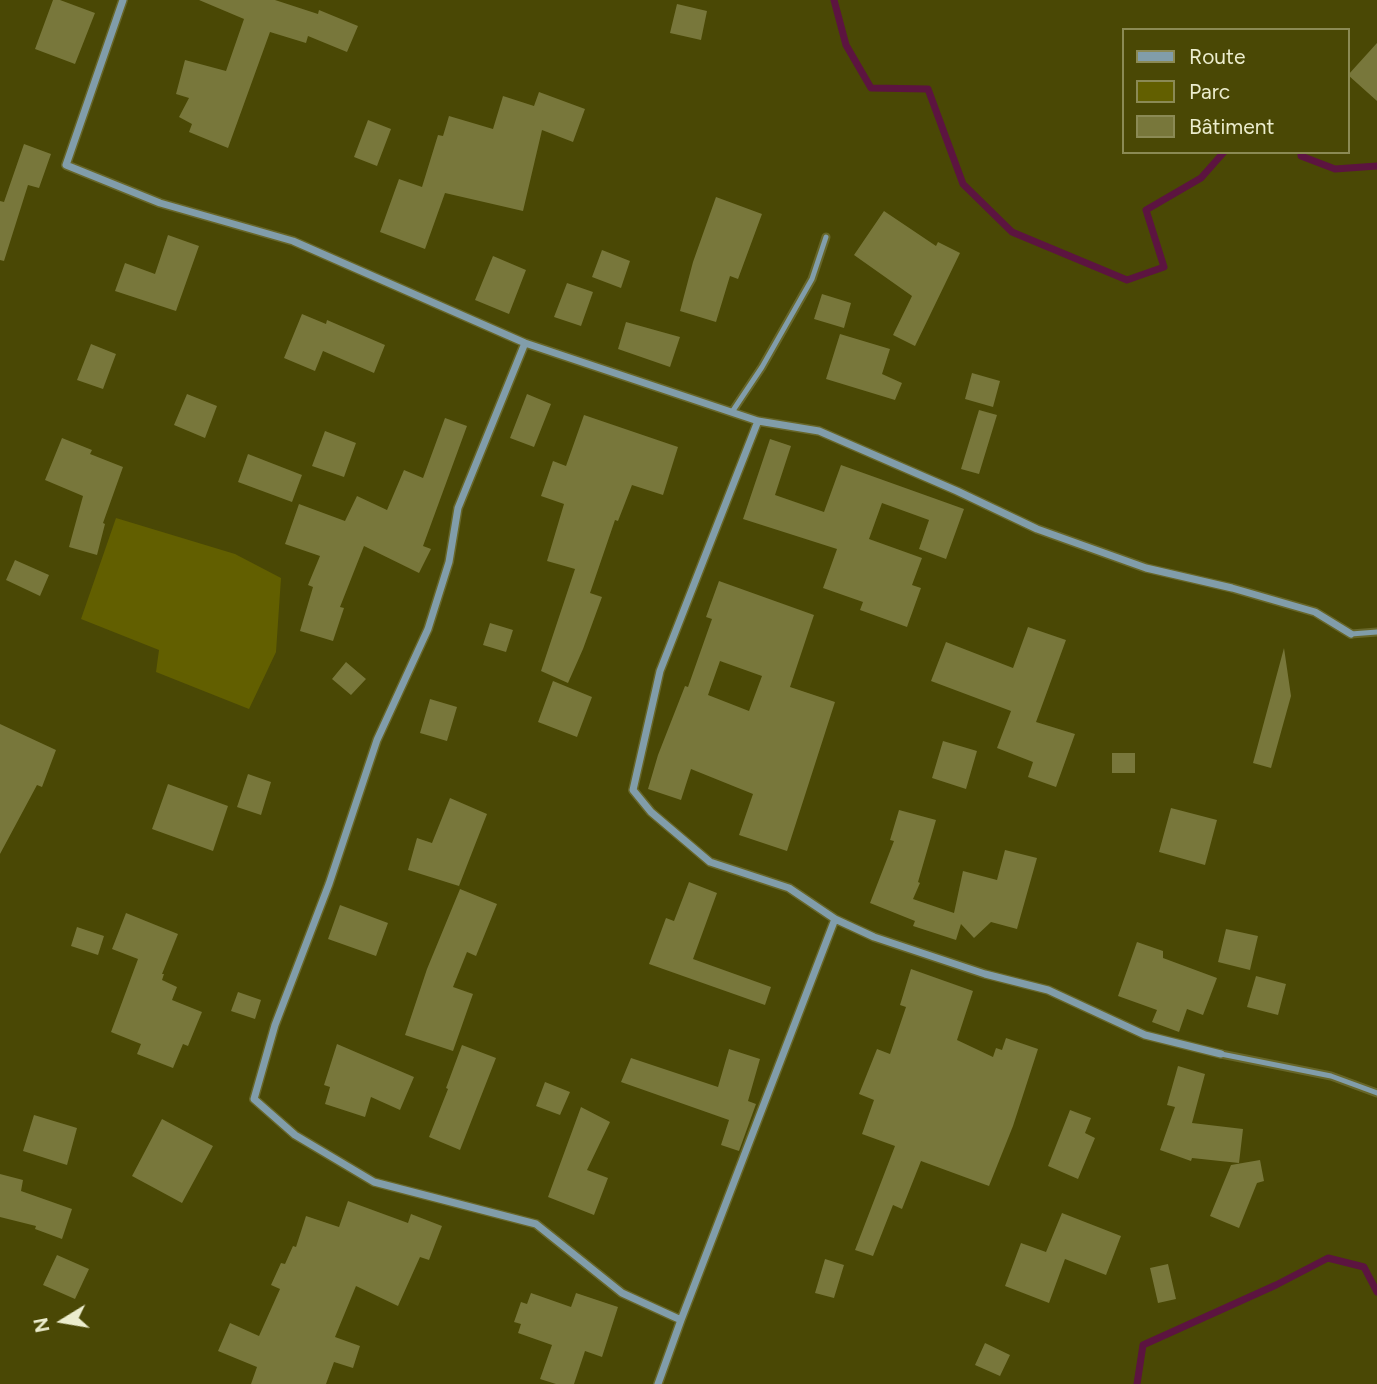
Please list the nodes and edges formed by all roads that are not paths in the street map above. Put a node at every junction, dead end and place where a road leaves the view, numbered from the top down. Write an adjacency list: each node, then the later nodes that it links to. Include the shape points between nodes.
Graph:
1 (123, 0): 3 (street, via 66,165 160,203 293,242)
2 (826, 237): 4 (lane, via 812,279)
3 (525, 343): 4 (street); 11 (street, via 458,508 449,562 428,629 377,740 275,1025 254,1099 295,1135 374,1182 536,1224 622,1293)
4 (732, 412): 5 (street)
5 (758, 421): 7 (street, via 819,431 1037,528 1146,568 1315,612); 8 (street, via 660,671 633,790 710,862 789,888)
6 (1377, 632): 7 (lane)
7 (1351, 634)
8 (835, 919): 9 (street, via 985,974 1048,990 1144,1035); 11 (street)
9 (1221, 1054): 10 (lane, via 1331,1076)
10 (1377, 1093)
11 (681, 1320): 12 (street)
12 (658, 1384)

